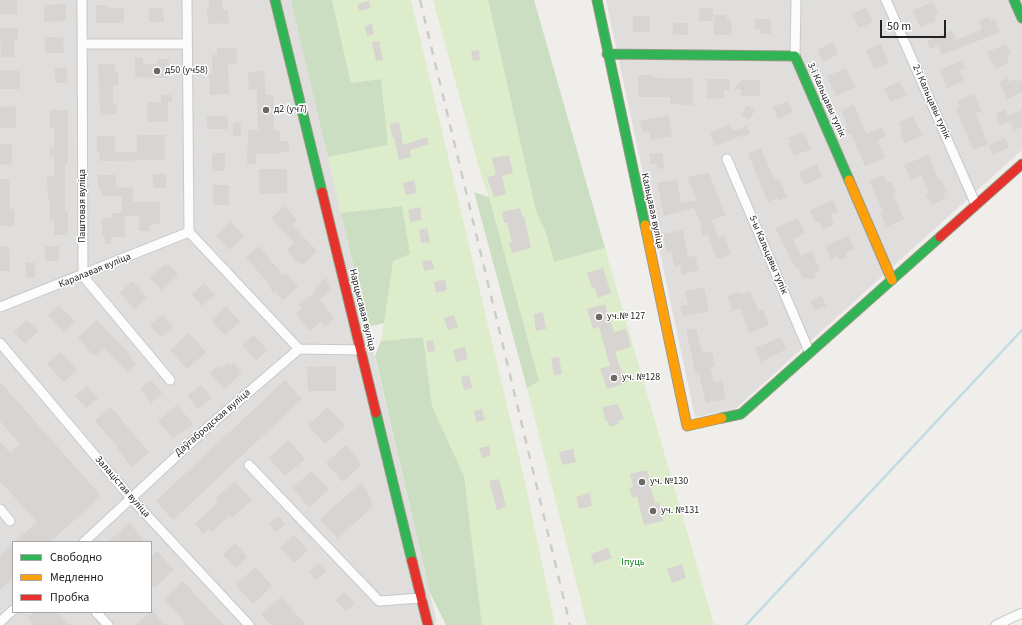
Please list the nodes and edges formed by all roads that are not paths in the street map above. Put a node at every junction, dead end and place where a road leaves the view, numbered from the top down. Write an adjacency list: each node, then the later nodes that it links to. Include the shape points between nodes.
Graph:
1 (82, 0): 9 (street, Паштовая вуліца)
2 (188, 0): 10 (street)
3 (274, 0): 22 (street, Нарцысавая вуліца)
4 (597, 0): 11 (street, Кальцавая вуліца)
5 (796, 0): 12 (street)
6 (886, 0): 15 (street, 2-і Кальцавы тупік)
7 (1014, 0): 8 (street)
8 (1022, 18)
9 (82, 44): 10 (street); 17 (street, Паштовая вуліца)
10 (187, 44): 16 (street)
11 (607, 54): 12 (street, 3-і Кальцавы тупік); 23 (street, Кальцавая вуліца, via 687,426 741,414)
12 (795, 56): 18 (street, 3-і Кальцавы тупік)
13 (727, 159): 23 (street, 5-ы Кальцавы тупік)
14 (1022, 164): 15 (street)
15 (976, 205): 18 (street)
16 (189, 232): 17 (street, Каралавая вуліца); 21 (street)
17 (83, 276): 19 (street, Каралавая вуліца); 24 (street)
18 (892, 280): 23 (street)
19 (0, 308)
20 (0, 343): 26 (street, Залацістая вуліца)
21 (299, 350): 22 (street); 26 (street, Даўгабродская вуліца, via 209,426)
22 (361, 350): 30 (street, Нарцысавая вуліца)
23 (809, 351)
24 (170, 380)
25 (250, 465): 30 (street, via 379,601)
26 (131, 498): 29 (street, Даўгабродская вуліца); 36 (street, Залацістая вуліца)
27 (0, 509): 28 (street)
28 (10, 521)
29 (85, 541)
30 (422, 598): 37 (street, Нарцысавая вуліца)
31 (12, 611): 34 (street)
32 (97, 613): 35 (street)
33 (1022, 613): 38 (street)
34 (0, 622)
35 (108, 625)
36 (249, 625)
37 (428, 625)
38 (996, 625)

